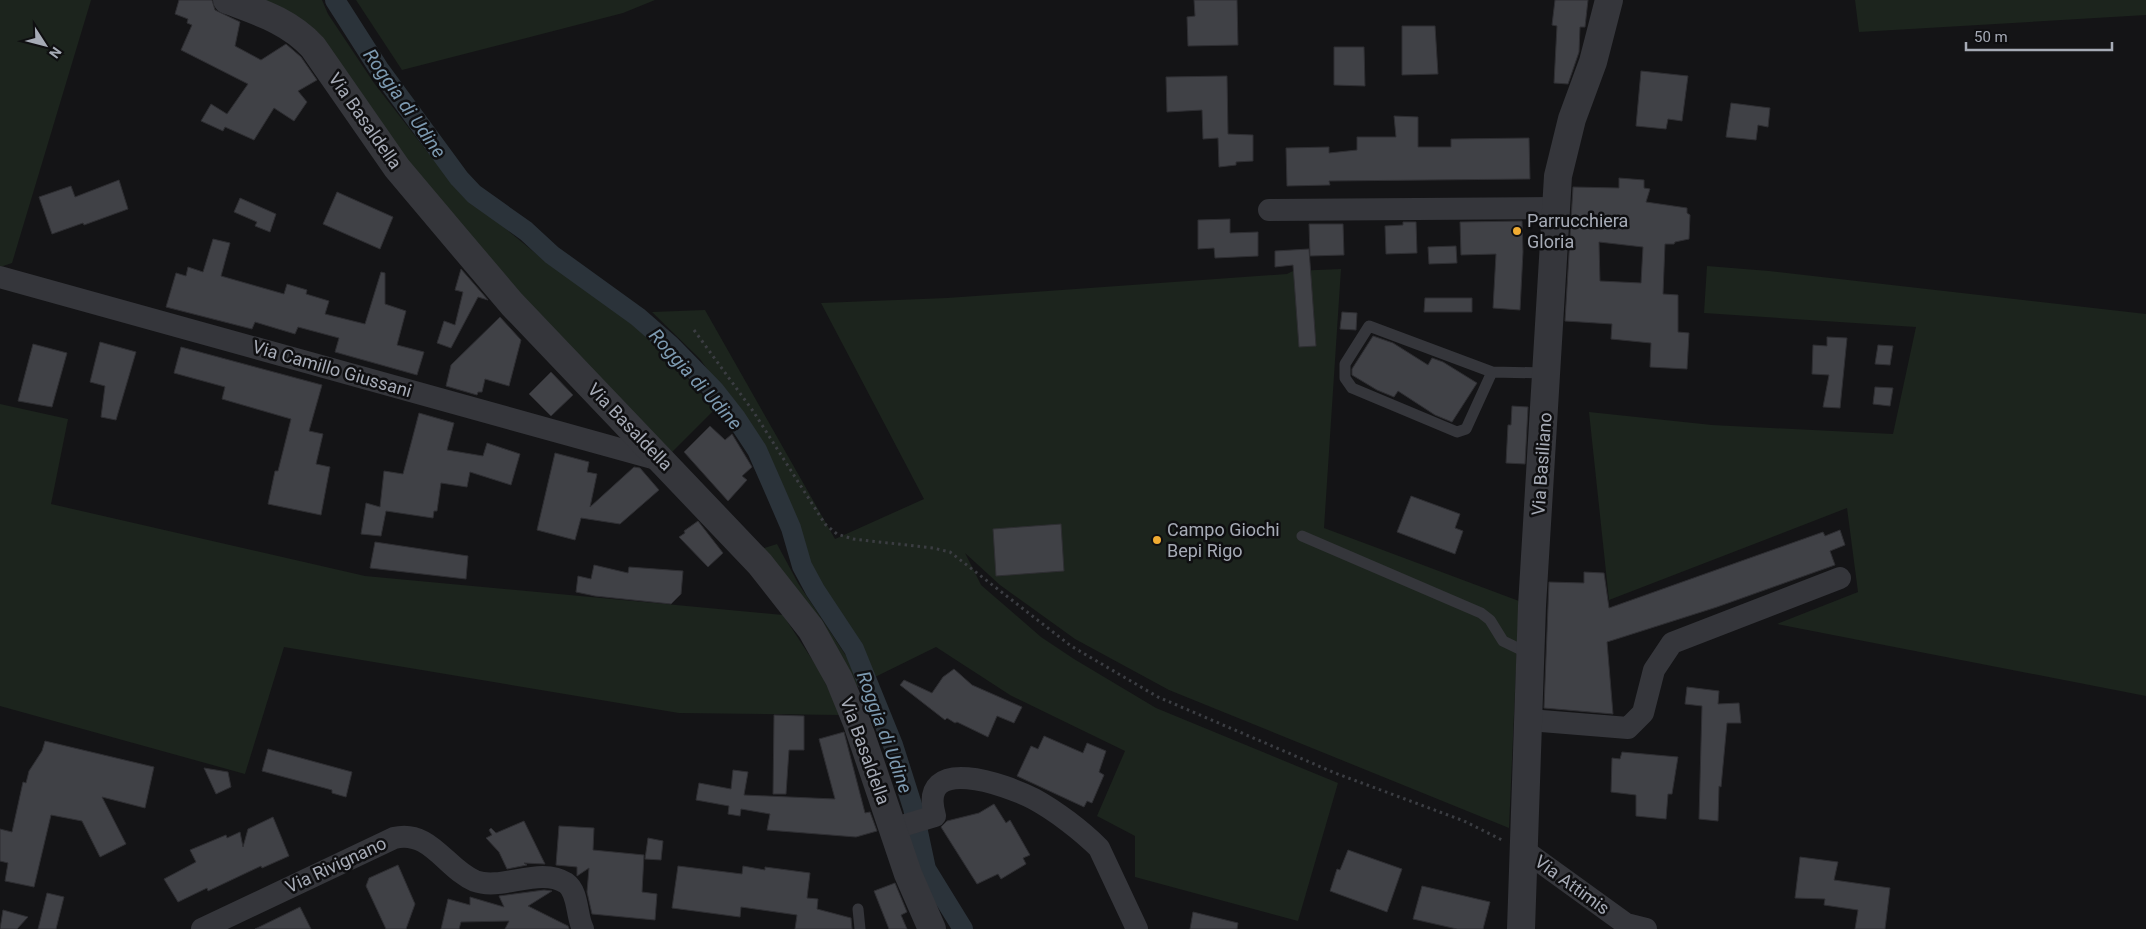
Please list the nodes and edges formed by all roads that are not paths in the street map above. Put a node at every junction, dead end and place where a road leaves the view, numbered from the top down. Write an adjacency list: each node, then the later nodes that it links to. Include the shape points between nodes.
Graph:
1 (227, 0): 8 (street, Via Basaldella, via 274,17 302,36 335,77 397,168 512,304)
2 (1609, 0): 3 (street, Via Basiliano, via 1558,176)
3 (1557, 208): 4 (street); 7 (street, Via Basiliano)
4 (1269, 210)
5 (0, 278): 8 (street, Via Camillo Giussani)
6 (1492, 372): 6 (lane, via 1369,326 1345,364 1345,378 1352,388 1456,432 1466,429); 7 (lane)
7 (1548, 374): 11 (street, Via Basiliano)
8 (663, 460): 13 (street, Via Basaldella, via 760,564 811,629 839,679)
9 (1302, 536): 11 (lane, via 1481,613 1490,620 1503,641)
10 (1840, 578): 12 (street, via 1672,643 1654,670 1643,713 1628,728)
11 (1531, 654): 12 (street, Via Basiliano)
12 (1529, 720): 14 (street, Via Basiliano)
13 (899, 826): 19 (street, Via Basaldella, via 908,874); 20 (street, via 935,816 933,793 938,784 954,778 974,779 1036,800 1089,837 1099,848)
14 (1525, 851): 21 (street, Via Basiliano); 22 (street, Via Attimis, via 1626,924)
15 (858, 909): 18 (lane)
16 (580, 928): 17 (street, Via Rivignano, via 573,891 566,883 532,878 482,883 465,875 426,843 407,836 394,838)
17 (202, 929)
18 (860, 929)
19 (932, 929)
20 (1137, 929)
21 (1521, 929)
22 (1646, 929)

